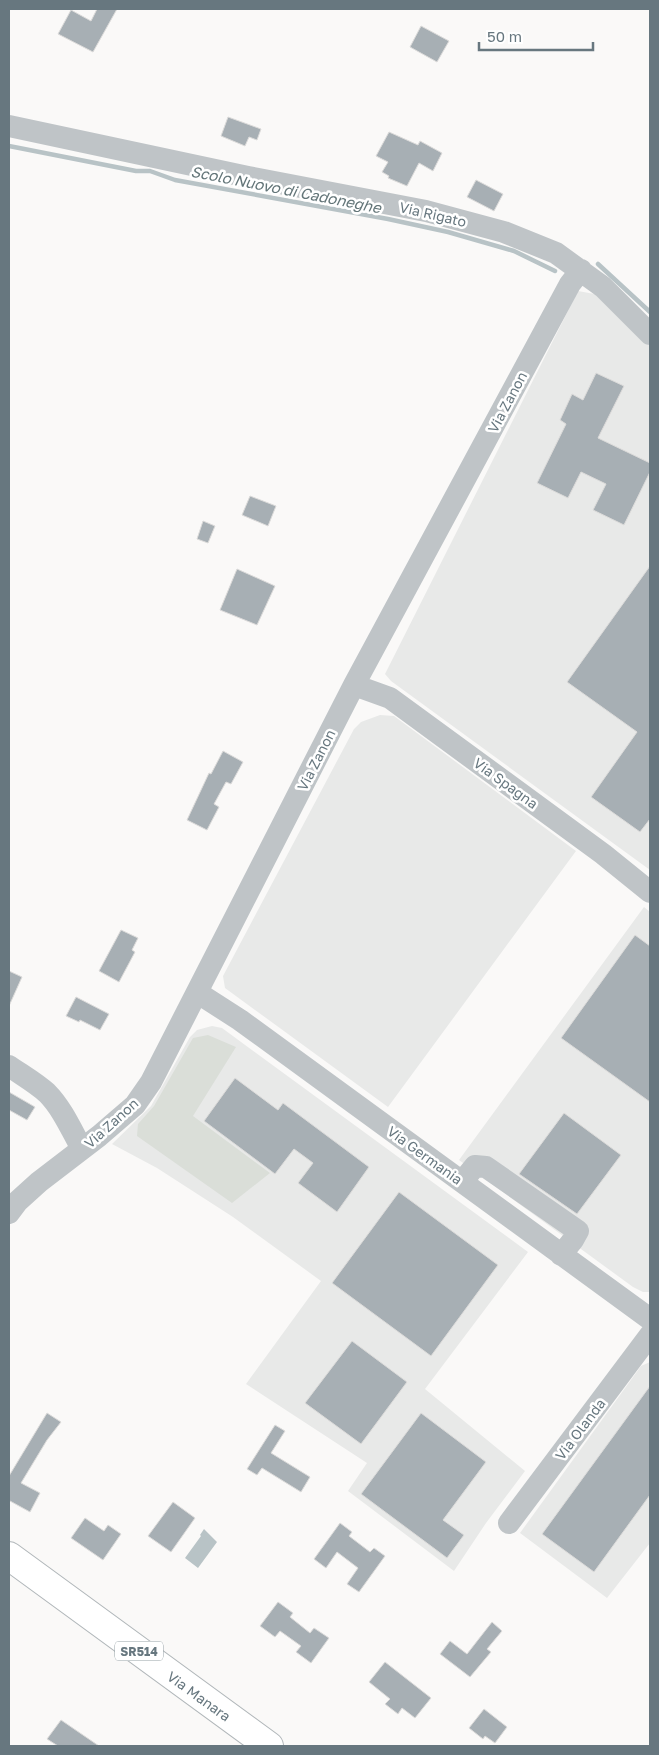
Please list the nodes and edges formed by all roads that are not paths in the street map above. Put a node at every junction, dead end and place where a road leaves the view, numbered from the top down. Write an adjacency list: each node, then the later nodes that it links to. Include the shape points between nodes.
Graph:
1 (9, 126): 2 (street, Via Rigato, via 472,222 556,253)
2 (581, 270): 3 (street, Via Rigato, via 610,293); 4 (street, Via Zanon, via 570,284)
3 (650, 334)
4 (354, 685): 5 (street, Via Spagna, via 390,698); 6 (street, Via Zanon)
5 (650, 892)
6 (198, 993): 8 (street, Via Zanon, via 151,1082 135,1105); 10 (street, Via Germania, via 240,1020)
7 (9, 1066): 8 (street, via 48,1094)
8 (82, 1149): 9 (street, Via Zanon, via 39,1182)
9 (9, 1212)
10 (650, 1319)
11 (650, 1335): 12 (street, Via Olanda)
12 (509, 1523)
13 (9, 1556): 14 (main road, Via Manara / SR514)
14 (269, 1746)

